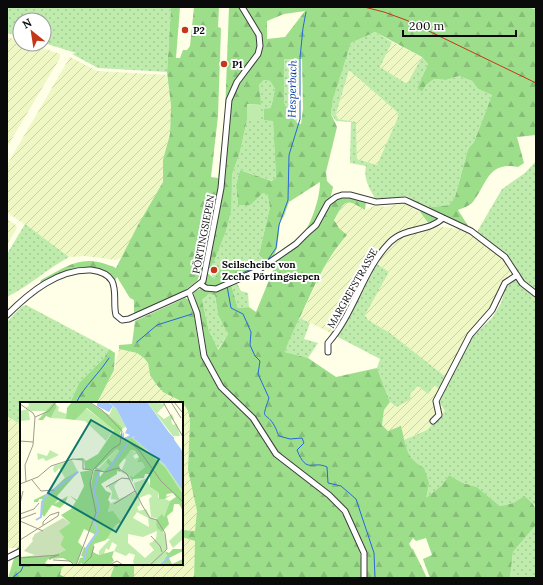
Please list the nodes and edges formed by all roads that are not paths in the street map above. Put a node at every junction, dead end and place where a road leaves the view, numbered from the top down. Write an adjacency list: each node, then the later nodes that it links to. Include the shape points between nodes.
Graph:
1 (242, 7): 4 (street, PÖRTINGSIEPEN, via 260,34 260,46 258,54 237,82 229,100 221,188 203,281)
2 (443, 218): 3 (street, via 483,239 504,257); 4 (street, via 405,200 376,202 342,195 328,203 316,225 296,244 266,265 214,290); 8 (street, MARGREFSTRASSE, via 435,224 403,233 390,242 376,262 339,330 328,343)
3 (517, 275): 6 (street); 9 (street, via 505,283 492,310 470,335 436,401 439,415)
4 (200, 284): 5 (street, PÖRTINGSIEPEN)
5 (189, 292): 7 (street, PÖRTINGSIEPEN, via 122,320 116,315 114,286 108,276 96,270 80,270 56,277 38,287); 12 (street, via 197,313 204,356 221,387 253,418 276,454 329,495 345,511 364,553)
6 (536, 294)
7 (7, 315)
8 (328, 352)
9 (433, 421)
10 (20, 552): 11 (street)
11 (7, 558)
12 (364, 578)

